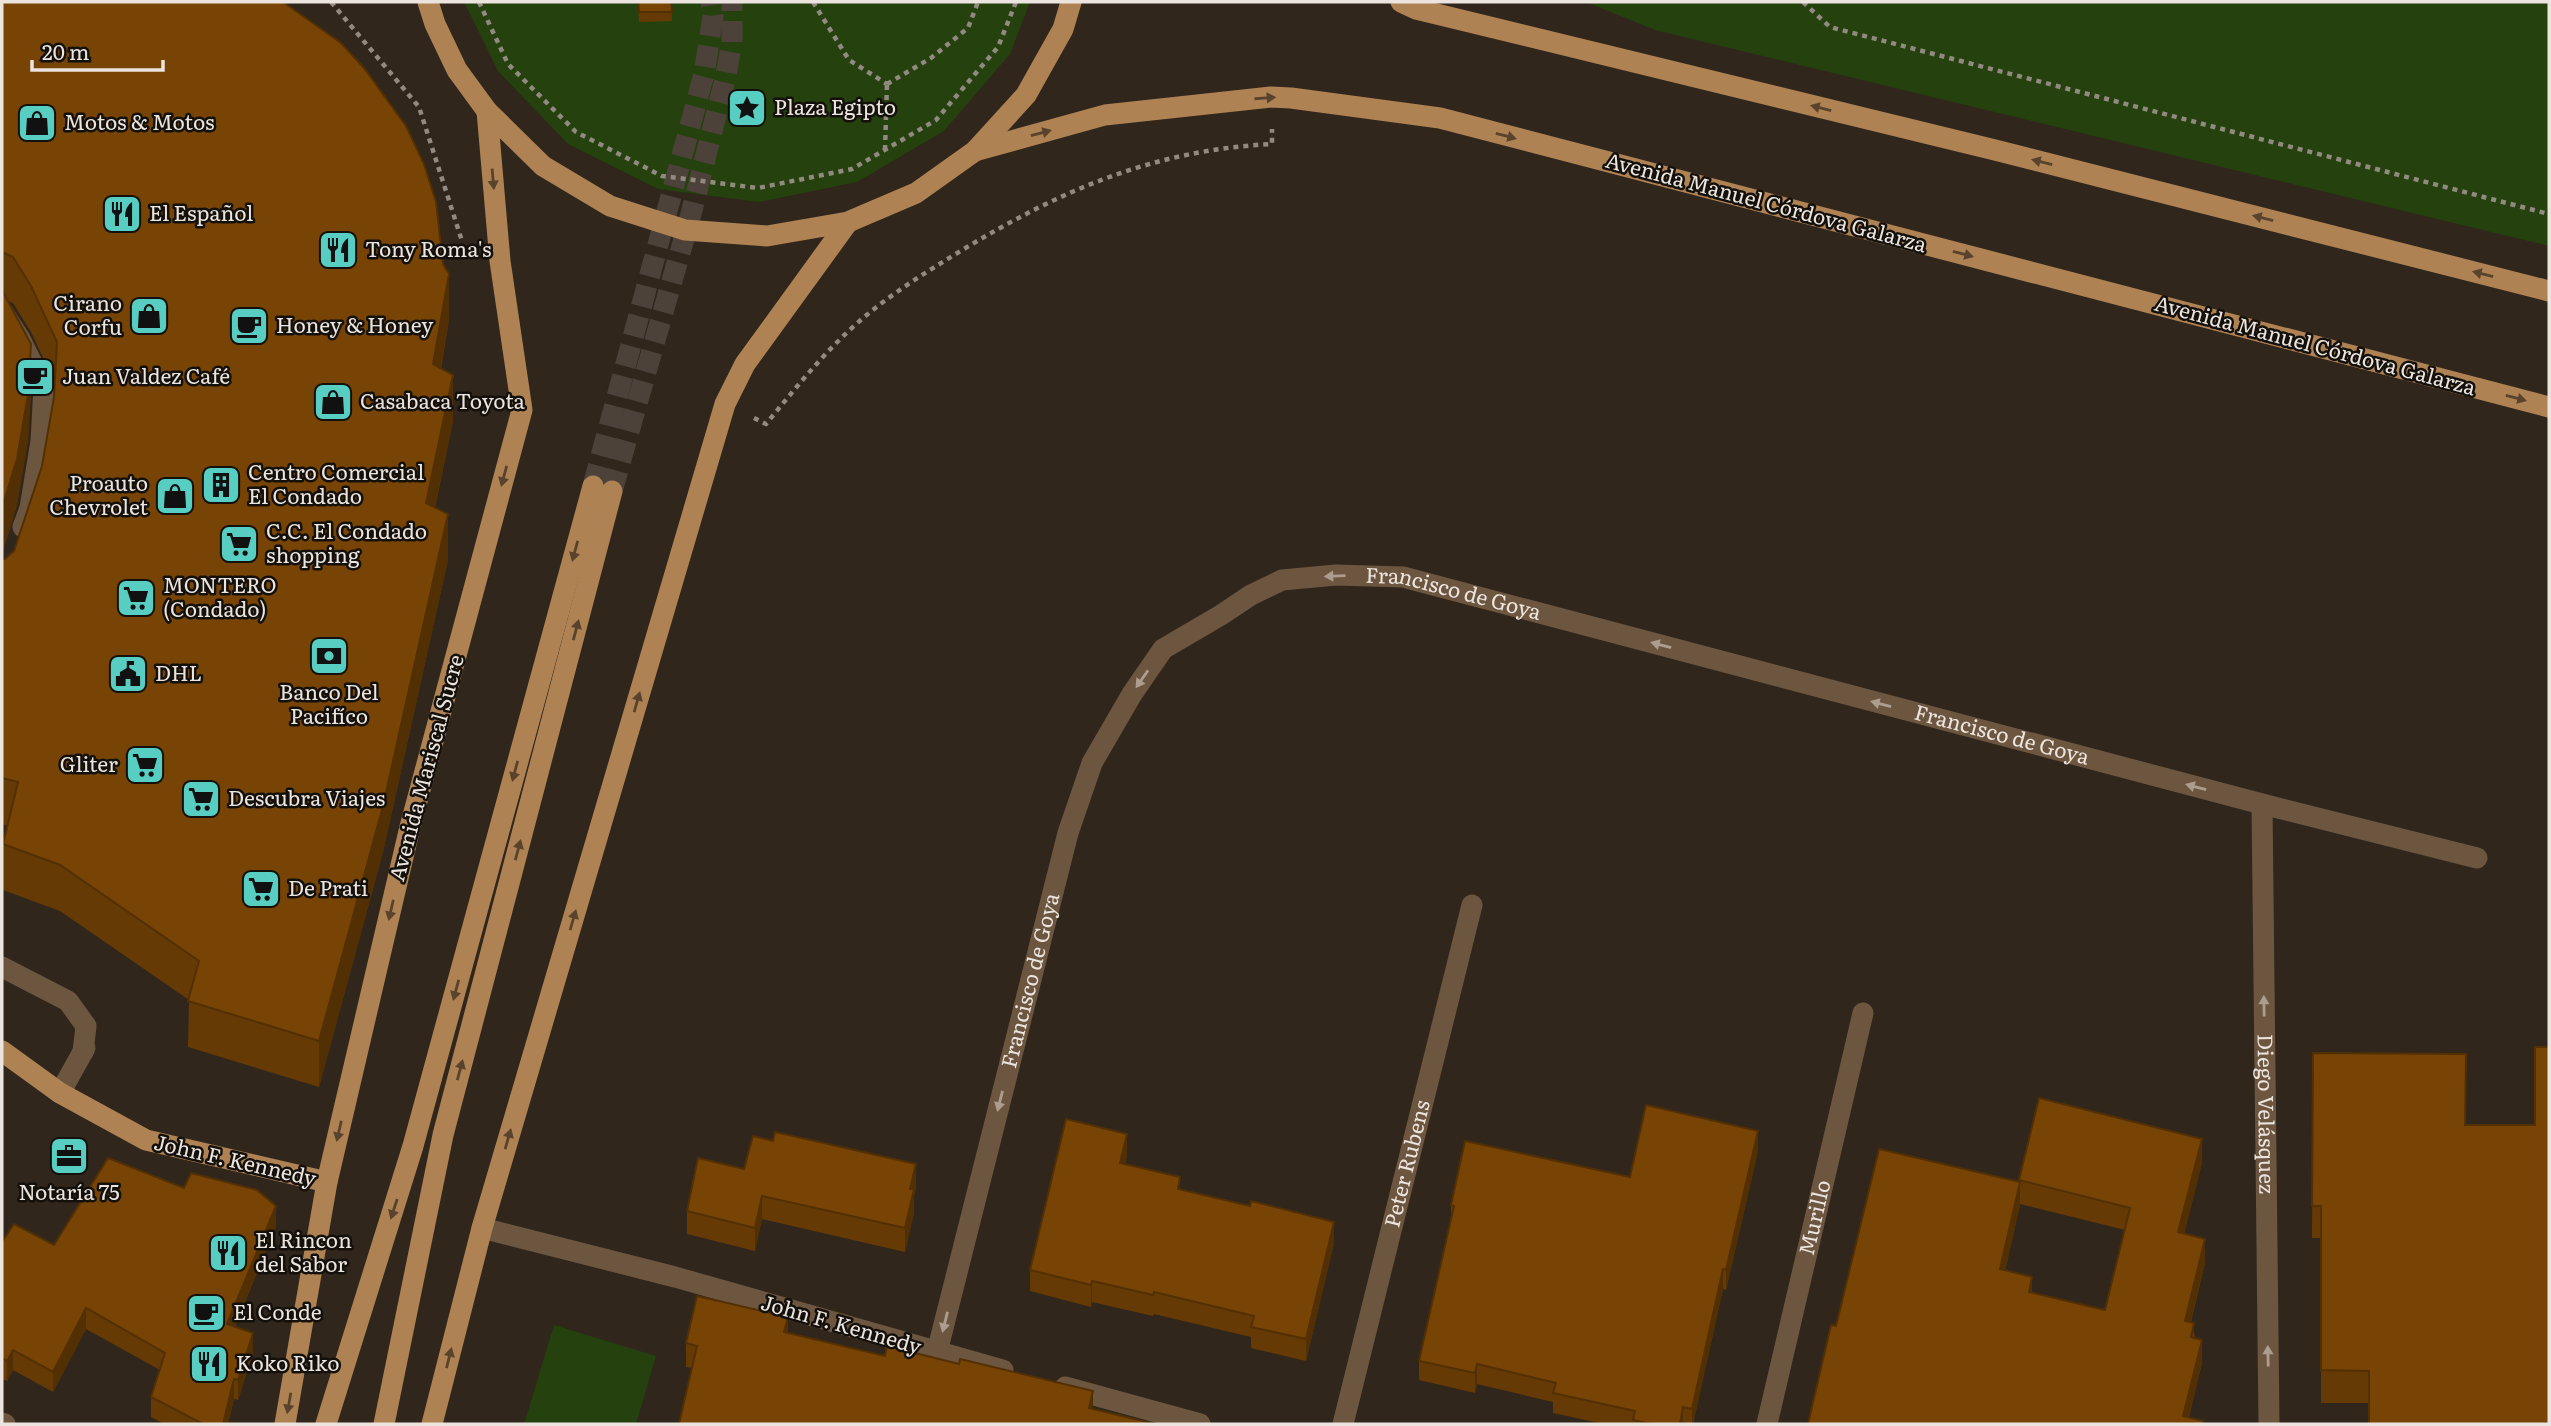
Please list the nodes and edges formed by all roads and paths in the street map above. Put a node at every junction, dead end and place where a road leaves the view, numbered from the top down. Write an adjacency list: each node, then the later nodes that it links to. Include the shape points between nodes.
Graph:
1 (331, 2): 19 (path, via 419,107)
2 (410, 2): 11 (main road)
3 (428, 2): 11 (main road)
4 (479, 2): 15 (path, via 508,64 576,132 662,176 758,188 852,169)
5 (813, 2): 12 (path, via 849,60)
6 (978, 2): 12 (path, via 968,28 931,58)
7 (1016, 2): 15 (path, via 998,47 936,120)
8 (1071, 2): 16 (main road, via 1063,29 1026,95)
9 (1401, 2): 20 (main road, one-way to 9)
10 (1803, 2): 17 (path, via 1830,27)
11 (435, 24): 14 (main road, via 457,70)
12 (887, 84): 15 (path)
13 (1271, 97): 16 (main road, Avenida Manuel Córdova Galarza, one-way to 13, via 1105,116); 22 (path, via 1272,144 1192,154 1124,171 1067,192 1014,218 909,282 856,324 766,424); 23 (main road, Avenida Manuel Córdova Galarza, one-way to 23, via 1440,118)
14 (487, 111): 18 (main road, via 543,166 610,206 685,230 767,236); 32 (main road, Avenida Mariscal Sucre, one-way to 32, via 500,261 522,410 410,827)
15 (885, 150)
16 (975, 151): 18 (main road, via 916,193)
17 (2549, 215)
18 (848, 222): 22 (main road, via 745,363)
19 (463, 251)
20 (2549, 291)
21 (2, 311): 24 (street, via 44,387 30,508)
22 (725, 404): 33 (main road, one-way to 22)
23 (2549, 407)
24 (17, 545)
25 (2262, 804): 26 (street, Francisco de Goya); 34 (street, Francisco de Goya, one-way to 34, via 1403,577 1336,575 1282,580 1163,649 1092,763 1068,833); 44 (street, Diego Velásquez, one-way to 25)
26 (2477, 858)
27 (1472, 905): 42 (street, Peter Rubens)
28 (2, 967): 31 (street, via 68,1001 86,1026 84,1050)
29 (1863, 1013): 43 (street, Murillo)
30 (2, 1051): 31 (main road, John F. Kennedy)
31 (60, 1093): 32 (main road, John F. Kennedy, via 146,1140)
32 (327, 1182): 37 (main road, Avenida Mariscal Sucre, one-way to 37)
33 (482, 1228): 34 (street, John F. Kennedy); 40 (main road, one-way to 33)
34 (937, 1352): 35 (street, John F. Kennedy)
35 (1016, 1374)
36 (1042, 1381): 41 (street)
37 (285, 1424)
38 (326, 1424): 39 (main road, one-way to 38, via 443,1135 603,488 414,1146)
39 (384, 1424)
40 (432, 1424)
41 (1199, 1424)
42 (1343, 1424)
43 (1767, 1424)
44 (2269, 1424)

